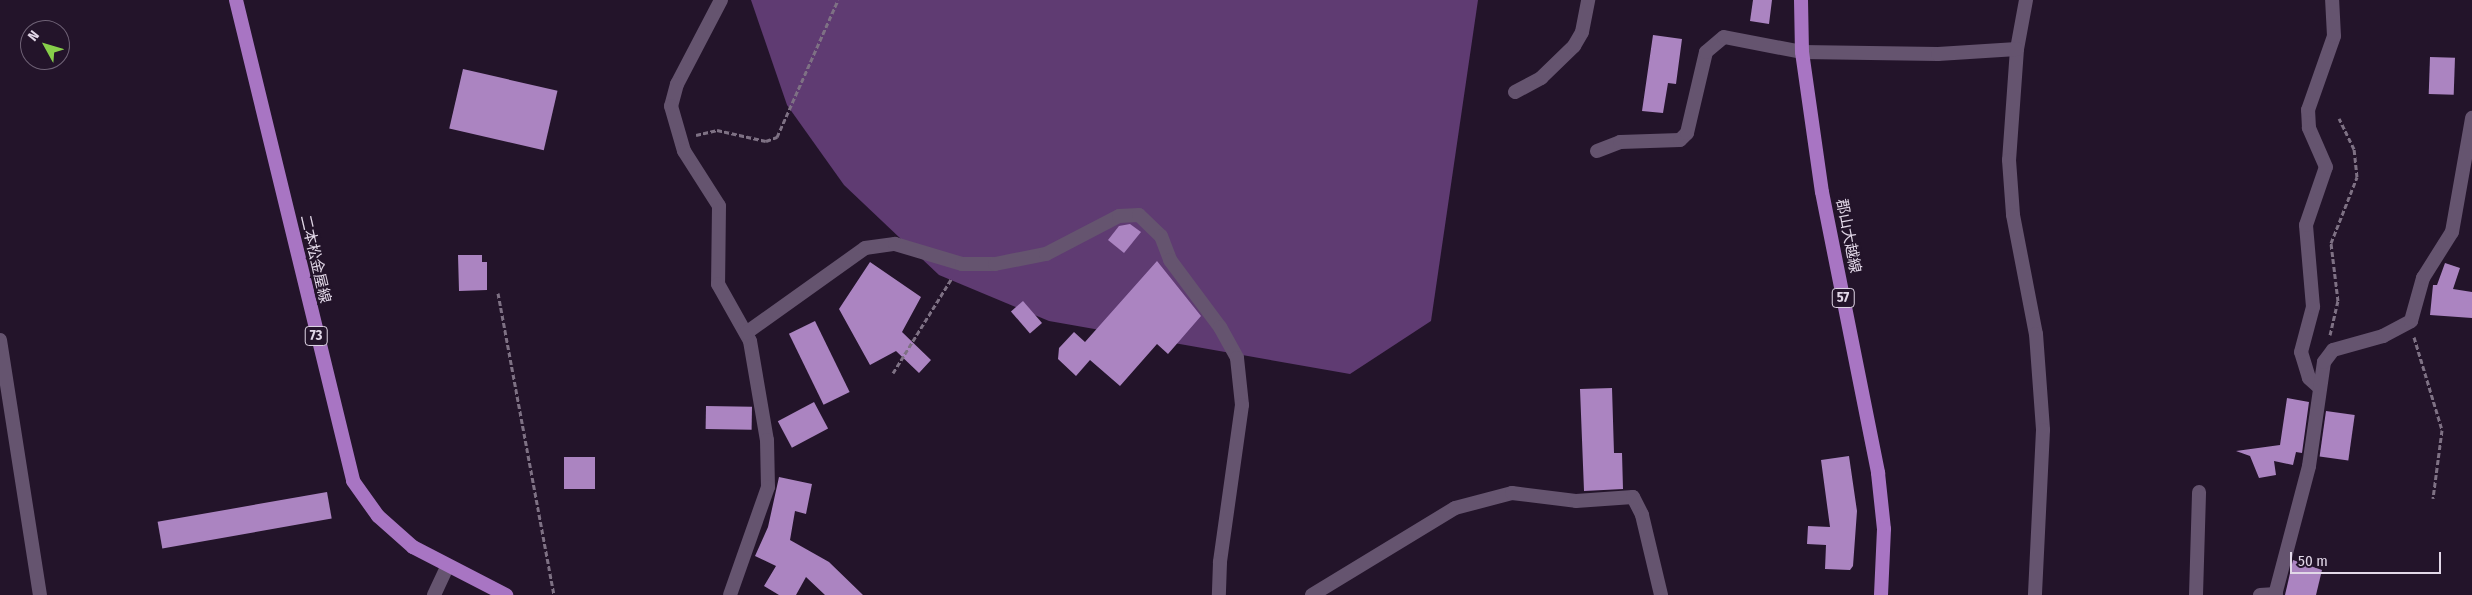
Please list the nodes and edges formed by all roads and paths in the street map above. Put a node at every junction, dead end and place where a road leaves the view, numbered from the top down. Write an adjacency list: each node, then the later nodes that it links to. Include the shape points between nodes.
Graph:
1 (236, 0): 25 (main road, 二本松金屋線 / 73, via 350,473 367,504 394,531)
2 (721, 0): 13 (street, via 674,92 672,117)
3 (838, 0): 13 (path, via 777,138 766,140 717,130)
4 (1588, 0): 10 (street, via 1582,32 1574,46 1541,78)
5 (1801, 0): 9 (main road, 郡山大越線 / 57)
6 (2026, 0): 8 (street)
7 (2332, 0): 22 (street, via 2334,36 2308,110 2309,128 2326,167 2306,225 2313,307 2301,352 2309,378)
8 (2017, 49): 9 (street, via 1938,54); 36 (street, via 2009,160 2013,215 2036,334 2043,430)
9 (1802, 52): 14 (street, via 1718,39 1706,52 1687,133 1680,140 1620,142); 35 (main road, 郡山大越線 / 57, via 1822,192 1878,473 1884,529)
10 (1515, 92)
11 (2339, 118): 20 (path, via 2354,149 2357,177 2331,243 2338,300)
12 (2472, 118): 17 (street, via 2452,232 2423,278)
13 (679, 141): 18 (street, via 720,206 718,284 727,307)
14 (1597, 151)
15 (962, 264): 18 (street, via 895,244 865,248); 21 (path); 32 (street, via 995,264 1046,254 1119,216 1139,215 1161,236 1170,260 1220,327 1237,358 1242,405 1220,562)
16 (498, 293): 30 (path)
17 (2411, 321): 20 (street, via 2383,336 2341,347); 24 (path, via 2424,379 2442,430)
18 (746, 333): 31 (street, via 760,388 769,475)
19 (0, 340): 27 (street)
20 (2326, 357): 22 (street)
21 (893, 373)
22 (2320, 388): 26 (street, via 2309,466)
23 (2199, 492): 37 (street)
24 (2433, 498)
25 (447, 567): 28 (street); 29 (main road, 二本松金屋線 / 73)
26 (2276, 594): 38 (street)
27 (40, 595)
28 (434, 595)
29 (506, 595)
30 (554, 595)
31 (730, 595)
32 (1219, 595)
33 (1312, 595): 34 (street, via 1455,508 1512,493 1576,501 1633,497 1642,515)
34 (1661, 595)
35 (1881, 595)
36 (2035, 595)
37 (2196, 595)
38 (2260, 595)

